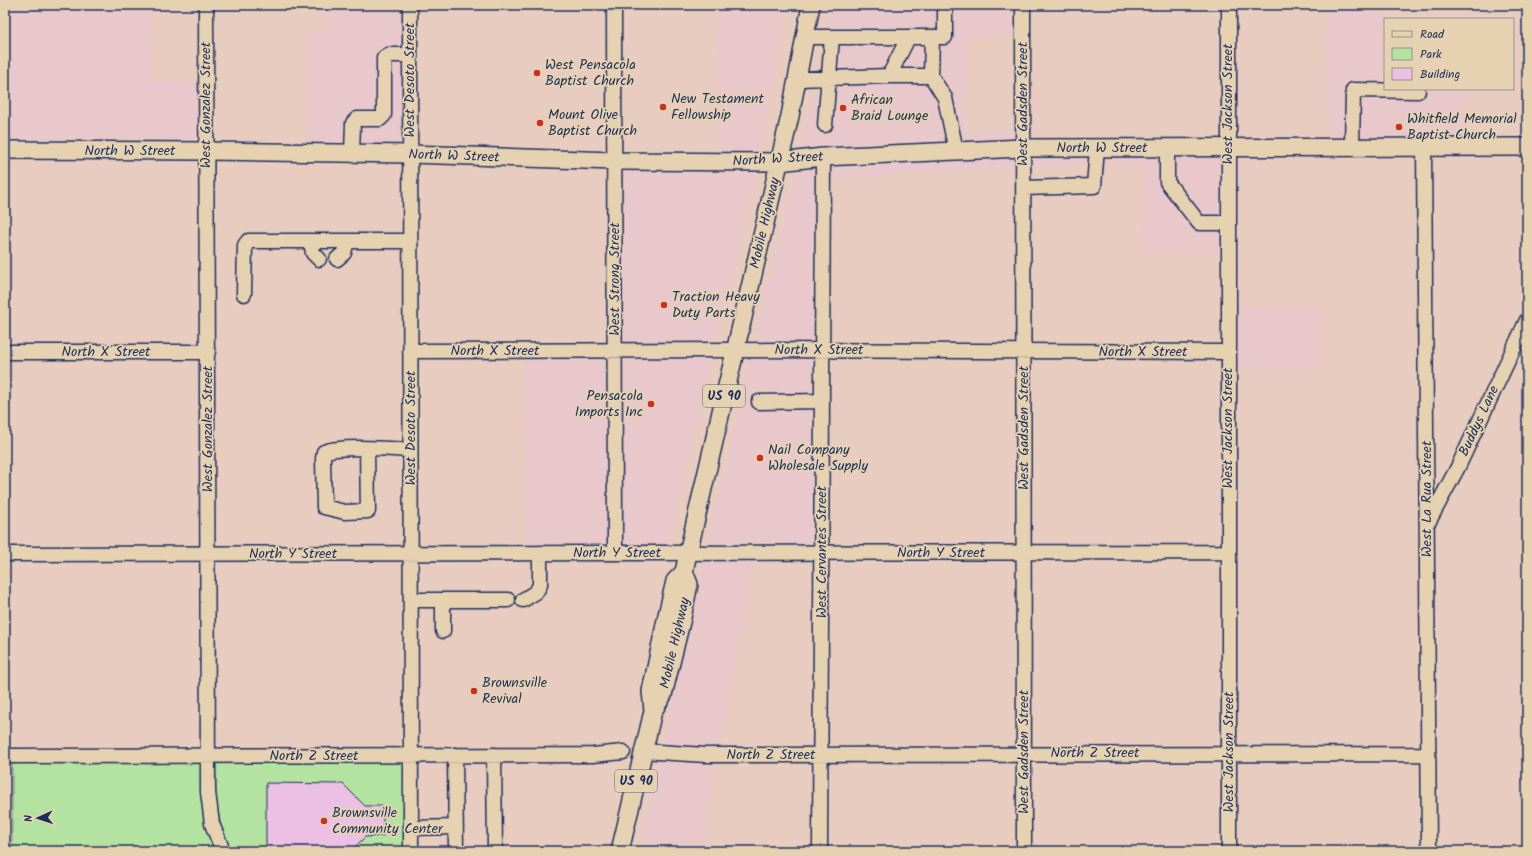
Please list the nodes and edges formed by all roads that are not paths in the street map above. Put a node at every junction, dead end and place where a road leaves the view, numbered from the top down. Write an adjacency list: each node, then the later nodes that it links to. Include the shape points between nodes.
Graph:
1 (206, 5): 27 (street, West Gonzalez Street)
2 (410, 5): 12 (street, West Desoto Street)
3 (614, 5): 32 (street, West Strong Street)
4 (811, 5): 8 (main road, US 90)
5 (945, 5): 9 (street, via 945,37)
6 (1023, 5): 23 (street, West Gadsden Street)
7 (1229, 5): 19 (street, West Jackson Street)
8 (806, 37): 10 (street); 16 (main road, Mobile Highway / US 90)
9 (932, 37): 11 (street); 14 (street)
10 (832, 38): 11 (street); 15 (street)
11 (908, 38): 13 (street)
12 (410, 55): 29 (street, via 388,55 384,58 384,115 380,119 357,119 353,123); 30 (street, West Desoto Street)
13 (889, 76): 14 (street); 15 (street)
14 (931, 76): 28 (street, via 946,98)
15 (829, 78): 16 (street); 18 (street)
16 (798, 79): 33 (main road, Mobile Highway / US 90)
17 (1418, 91): 20 (street, via 1353,90)
18 (825, 125)
19 (1228, 147): 20 (main road, North W Street); 25 (main road, North W Street); 35 (street, West Jackson Street)
20 (1352, 147): 21 (main road, North W Street)
21 (1424, 147): 22 (main road, North W Street); 55 (street, West La Rua Street)
22 (1527, 147)
23 (1023, 148): 24 (main road, North W Street); 28 (main road, North W Street); 34 (street, West Gadsden Street)
24 (1096, 148): 25 (main road, North W Street); 34 (street, via 1094,186)
25 (1167, 148): 35 (street, via 1167,182 1199,223)
26 (5, 150): 27 (main road, North W Street)
27 (206, 151): 29 (main road, North W Street); 48 (street, West Gonzalez Street)
28 (956, 151): 31 (main road, North W Street)
29 (352, 153): 30 (main road, North W Street)
30 (410, 154): 32 (main road, North W Street); 38 (street, West Desoto Street)
31 (823, 157): 33 (main road, North W Street); 44 (street, West Cervantes Street)
32 (614, 161): 33 (main road, North W Street); 49 (street, West Strong Street)
33 (779, 162): 43 (main road, Mobile Highway / US 90)
34 (1023, 188): 46 (street, West Gadsden Street)
35 (1228, 223): 50 (street, West Jackson Street)
36 (310, 241): 37 (street); 39 (street, via 313,253); 41 (street, via 246,242)
37 (347, 241): 38 (street); 40 (street, via 344,253)
38 (410, 241): 45 (street, West Desoto Street)
39 (319, 259)
40 (337, 259)
41 (244, 294)
42 (1527, 320): 55 (street, Buddys Lane, via 1458,467)
43 (735, 350): 44 (street, North X Street); 49 (street, North X Street); 60 (main road, Mobile Highway / US 90)
44 (822, 350): 46 (street, North X Street); 51 (street, West Cervantes Street)
45 (410, 351): 49 (street, North X Street); 54 (street, West Desoto Street)
46 (1024, 351): 50 (street, North X Street); 56 (street, West Gadsden Street)
47 (5, 352): 48 (street, North X Street)
48 (208, 352): 63 (street, West Gonzalez Street)
49 (615, 352): 59 (street, West Strong Street)
50 (1228, 352): 57 (street, West Jackson Street)
51 (822, 401): 52 (street); 61 (street, West Cervantes Street)
52 (759, 402)
53 (367, 449): 53 (street, via 331,449 324,452 324,507 345,512 368,511); 54 (street)
54 (410, 450): 64 (street, West Desoto Street)
55 (1428, 521): 74 (street, West La Rua Street)
56 (1023, 552): 57 (street, North Y Street); 61 (street, North Y Street); 72 (street, West Gadsden Street)
57 (1229, 552): 73 (street, West Jackson Street)
58 (540, 553): 59 (street, North Y Street); 64 (street, North Y Street); 68 (street, via 540,585 536,592)
59 (615, 553): 60 (street, North Y Street)
60 (688, 553): 61 (street, North Y Street); 70 (main road, Mobile Highway / US 90, via 684,572 675,581 667,615 651,691 653,711)
61 (822, 553): 78 (street, West Cervantes Street)
62 (5, 554): 63 (street, North Y Street)
63 (208, 554): 64 (street, North Y Street); 80 (street, West Gonzalez Street)
64 (411, 554): 65 (street, West Desoto Street)
65 (411, 600): 66 (street); 75 (street, West Desoto Street)
66 (443, 600): 67 (street); 69 (street)
67 (508, 600)
68 (523, 600)
69 (443, 631)
70 (642, 751): 78 (street, North Z Street); 87 (main road, Mobile Highway / US 90)
71 (623, 752): 77 (street, North Z Street, via 593,755)
72 (1024, 753): 73 (street, North Z Street); 78 (street, North Z Street); 89 (street, West Gadsden Street)
73 (1229, 753): 74 (street, North Z Street); 90 (street, West Jackson Street)
74 (1428, 754): 91 (street, West La Rua Street)
75 (411, 755): 76 (street, North Z Street); 80 (street, North Z Street); 82 (street, West Desoto Street)
76 (455, 755): 77 (street, North Z Street); 81 (street)
77 (494, 755): 86 (street)
78 (821, 755): 88 (street, West Cervantes Street)
79 (5, 756): 80 (street, North Z Street)
80 (209, 756): 83 (street, West Gonzalez Street, via 208,792 211,816)
81 (456, 827): 82 (street); 85 (street)
82 (411, 828): 84 (street, West Desoto Street)
83 (223, 851)
84 (411, 851)
85 (456, 851)
86 (495, 851)
87 (620, 851)
88 (820, 851)
89 (1024, 851)
90 (1229, 851)
91 (1429, 851)

